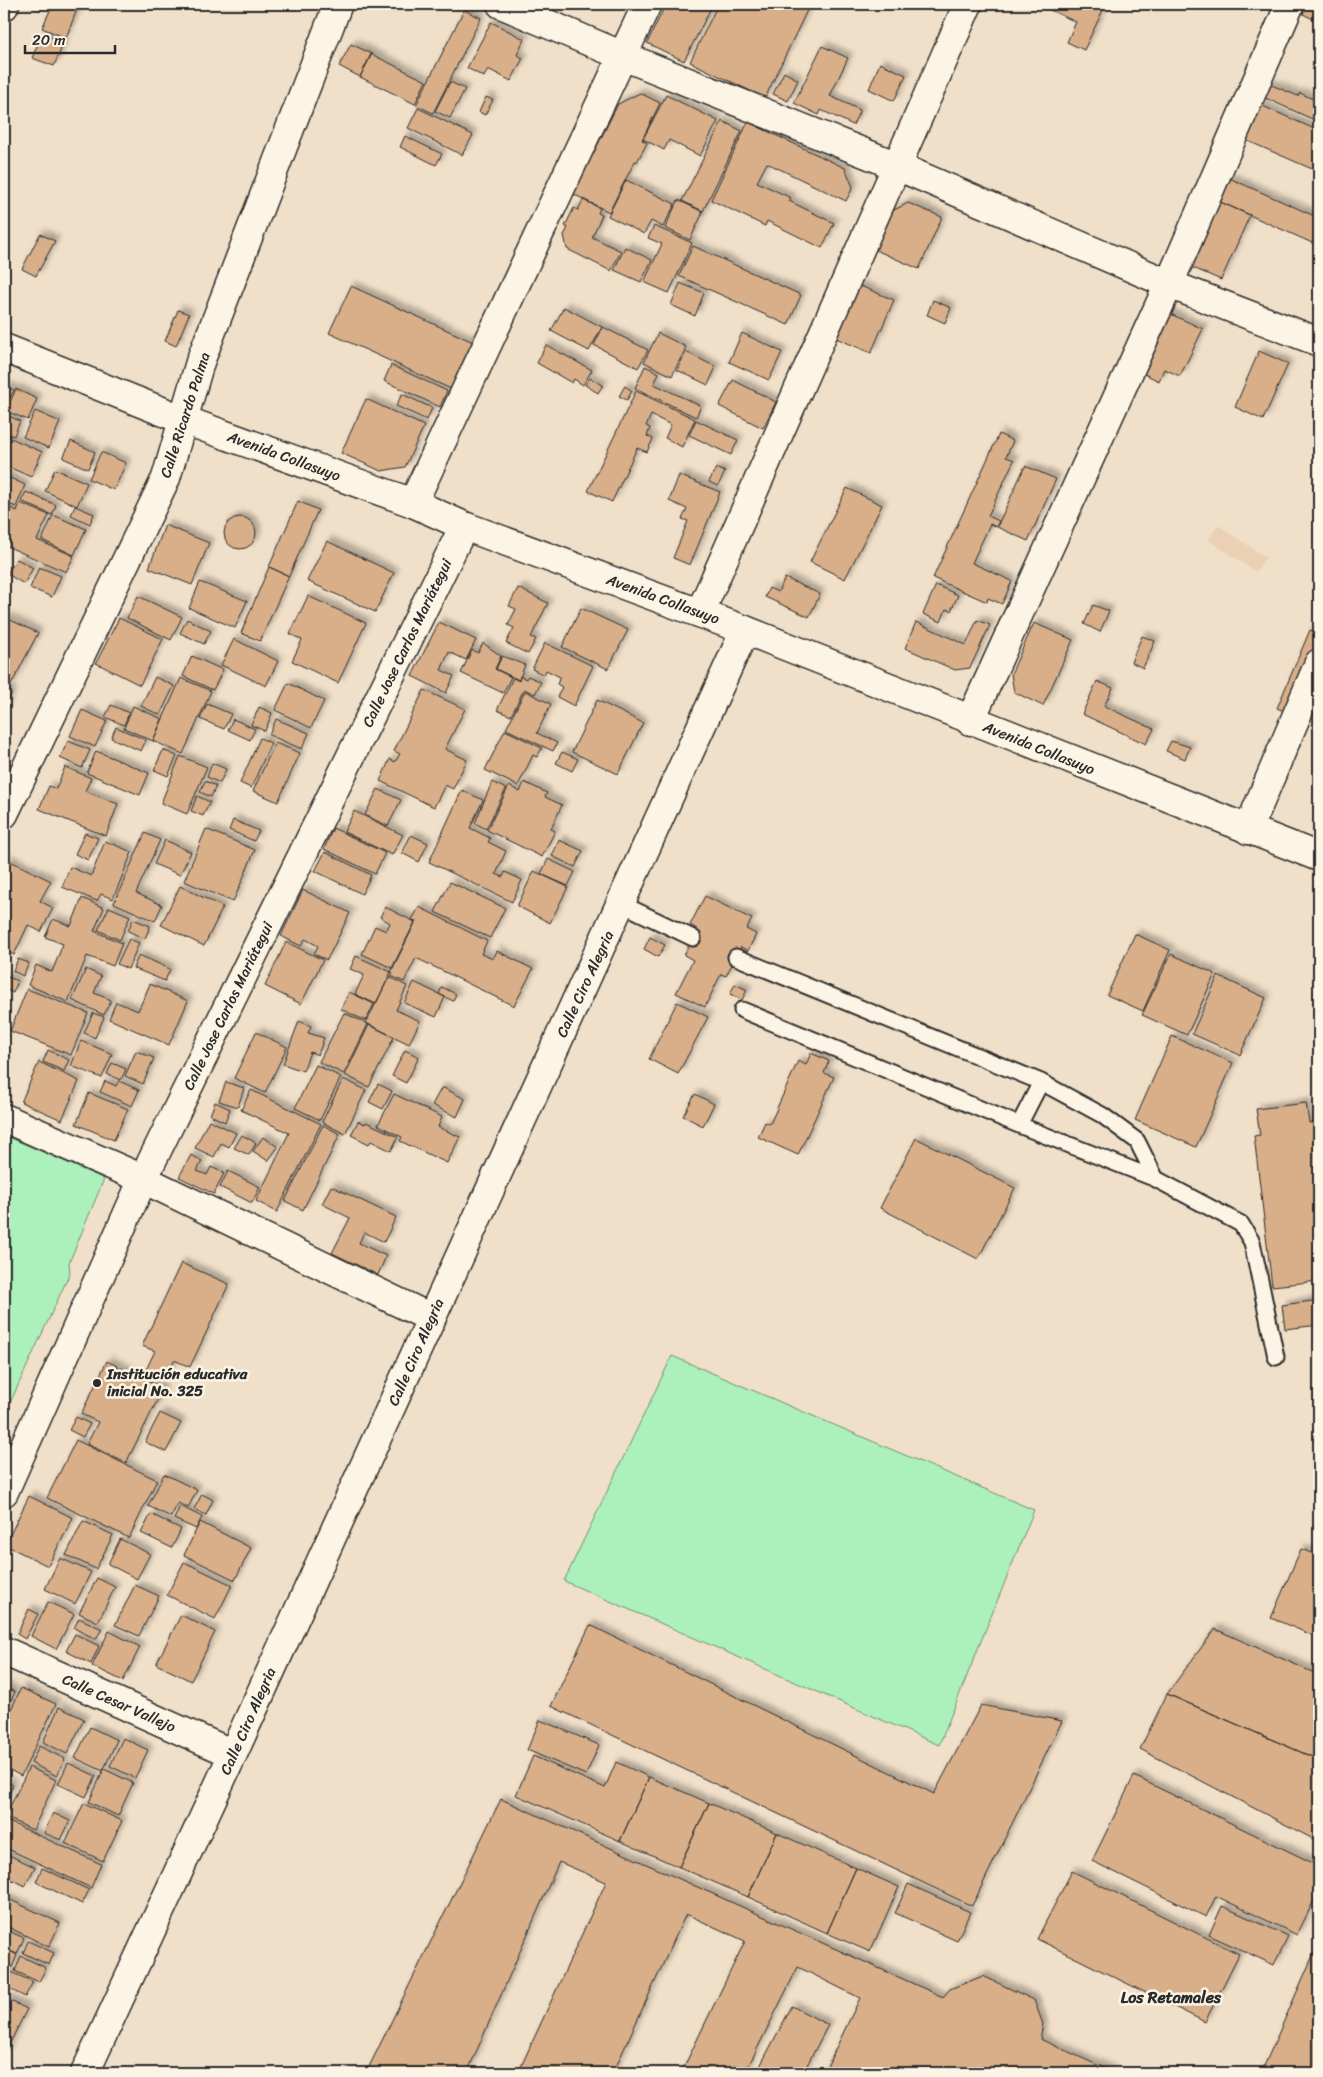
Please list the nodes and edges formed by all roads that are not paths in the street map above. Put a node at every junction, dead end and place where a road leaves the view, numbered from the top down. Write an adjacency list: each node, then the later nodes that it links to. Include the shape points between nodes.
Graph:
1 (338, 4): 11 (street, Calle Ricardo Palma, via 200,362)
2 (501, 4): 6 (street)
3 (647, 4): 6 (street)
4 (968, 4): 7 (street)
5 (1290, 4): 8 (street)
6 (623, 56): 7 (street); 12 (street)
7 (897, 166): 8 (street); 14 (street)
8 (1169, 284): 9 (street); 17 (street)
9 (1319, 342)
10 (4, 348): 11 (street, Avenida Collasuyo)
11 (184, 420): 12 (street, Avenida Collasuyo); 18 (street, Calle Ricardo Palma, via 166,478)
12 (413, 503): 13 (street, Avenida Collasuyo)
13 (464, 526): 14 (street, Avenida Collasuyo); 28 (street, Calle Jose Carlos Mariátegui)
14 (700, 613): 15 (street, Avenida Collasuyo)
15 (745, 630): 17 (street, Avenida Collasuyo); 21 (street, Calle Ciro Alegria)
16 (1319, 663): 19 (street)
17 (970, 721): 19 (street, Avenida Collasuyo)
18 (4, 814)
19 (1248, 830): 20 (street, Avenida Collasuyo)
20 (1319, 857)
21 (622, 904): 22 (lane); 30 (street, Calle Ciro Alegria)
22 (692, 938)
23 (736, 957): 25 (lane)
24 (742, 1010): 27 (lane)
25 (1041, 1082): 27 (lane); 29 (lane, via 1102,1115 1137,1141)
26 (4, 1118): 28 (street)
27 (1019, 1125): 29 (lane)
28 (143, 1179): 30 (street); 32 (street, Calle Jose Carlos Mariátegui)
29 (1156, 1179): 31 (lane, via 1241,1224 1252,1242)
30 (431, 1318): 34 (street, Calle Ciro Alegria)
31 (1276, 1357)
32 (4, 1492)
33 (4, 1651): 34 (street, Calle Cesar Vallejo)
34 (233, 1754): 35 (street, Calle Ciro Alegria)
35 (85, 2073)

